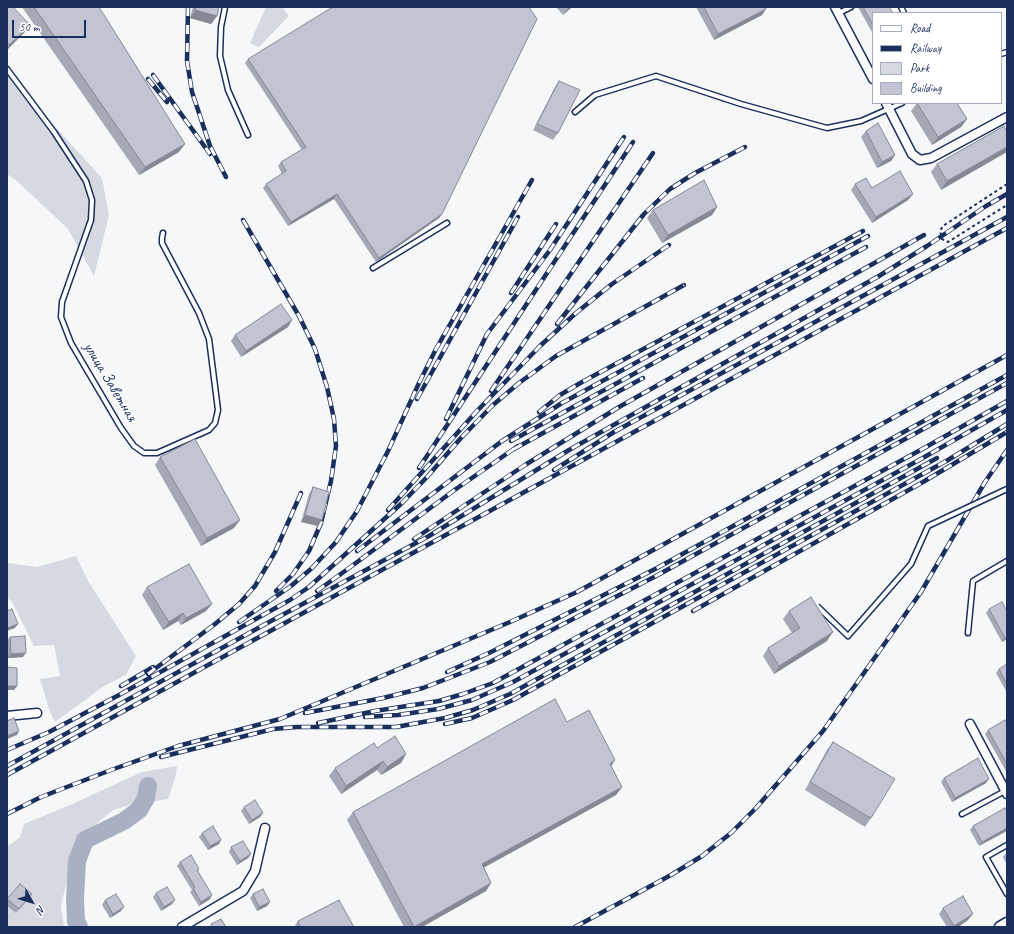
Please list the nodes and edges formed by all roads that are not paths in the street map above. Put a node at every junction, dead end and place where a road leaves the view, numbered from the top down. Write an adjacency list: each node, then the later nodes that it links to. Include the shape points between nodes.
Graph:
1 (225, 7): 10 (lane, via 220,56 228,90)
2 (851, 7): 3 (lane)
3 (837, 10): 5 (street)
4 (7, 70): 12 (lane, улица Заветная, via 54,132 86,181 92,200 91,220 62,302 61,317 71,344 121,428 134,446 144,453 157,453 208,430 215,422 218,410 209,339 162,243)
5 (872, 77)
6 (897, 104): 7 (lane)
7 (887, 106): 8 (lane, via 861,121 827,128 741,104 656,76 595,95); 9 (street, via 912,154 920,160 931,158)
8 (575, 112)
9 (1007, 117)
10 (248, 135)
11 (447, 223): 13 (lane)
12 (164, 233)
13 (373, 268)
14 (1007, 489): 16 (lane, bridge, via 928,526 911,564 848,636)
15 (1007, 561): 17 (lane, via 973,580)
16 (817, 606)
17 (968, 633)
18 (37, 714): 19 (street)
19 (7, 716)
20 (970, 724): 21 (street)
21 (1006, 791): 22 (lane)
22 (962, 814)
23 (265, 828): 27 (street, via 255,870 243,891)
24 (1007, 845): 25 (lane, via 986,857)
25 (1007, 894)
26 (1007, 923): 28 (street)
27 (182, 927)
28 (1000, 927)

